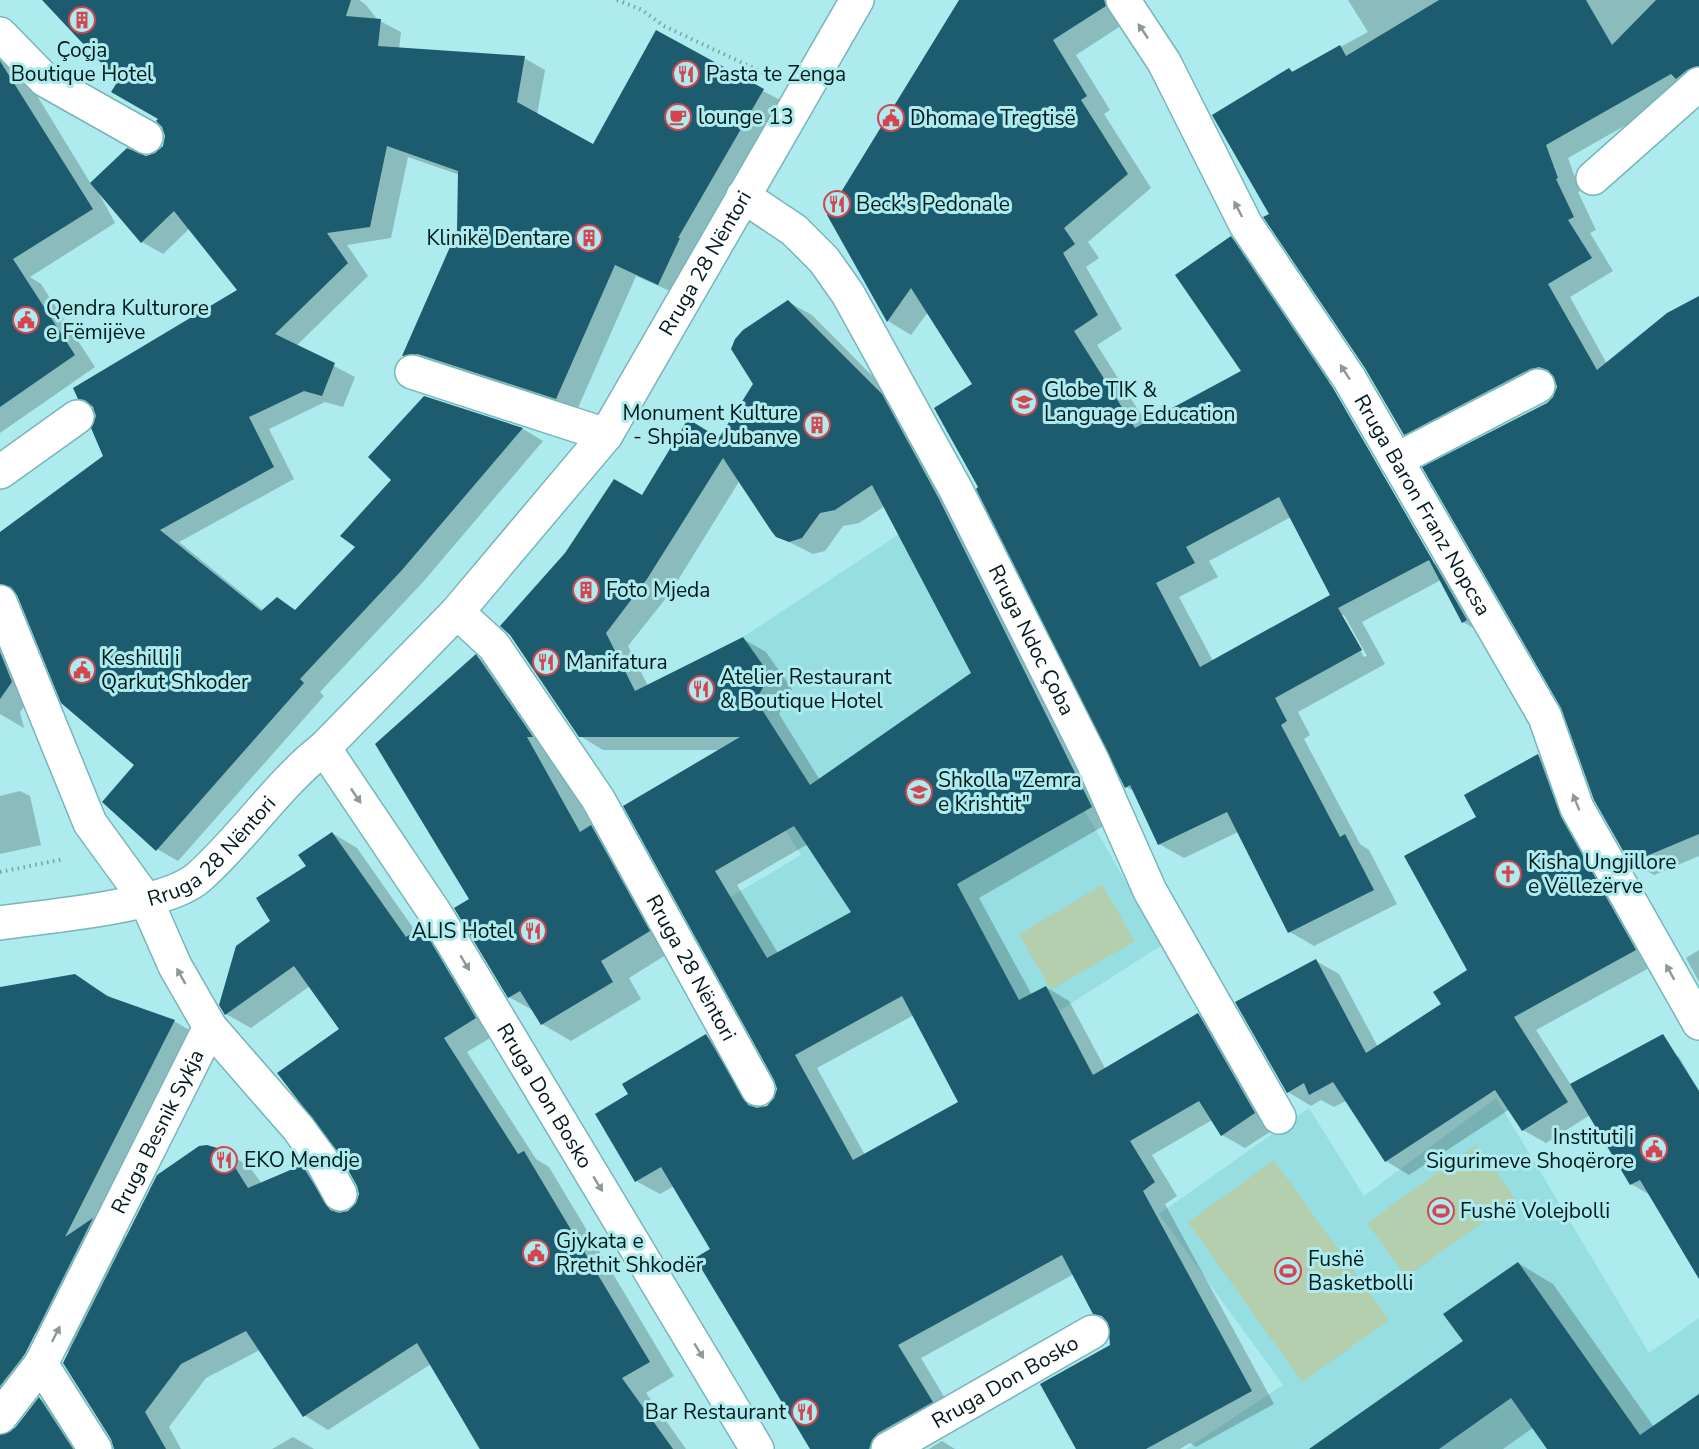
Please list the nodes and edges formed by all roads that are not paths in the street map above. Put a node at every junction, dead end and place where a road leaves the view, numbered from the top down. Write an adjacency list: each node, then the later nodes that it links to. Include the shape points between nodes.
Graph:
1 (857, 0): 7 (street, Rruga 28 Nëntori)
2 (1122, 0): 12 (street, Rruga Baron Franz Nopcsa, one-way to 2, via 1349,378 1246,225 1164,62)
3 (0, 34): 5 (street, via 45,80)
4 (1699, 84): 6 (street)
5 (146, 137)
6 (1593, 178)
7 (743, 196): 11 (street, Rruga 28 Nëntori); 22 (street, Rruga Ndoc Çoba, via 794,230 824,260 848,294 956,490 1088,752 1150,891)
8 (412, 372): 11 (street)
9 (1538, 386): 12 (street)
10 (77, 417): 13 (street)
11 (606, 435): 15 (street, Rruga 28 Nëntori)
12 (1396, 460): 19 (street, Rruga Baron Franz Nopcsa, one-way to 12, via 1577,808 1545,717)
13 (0, 472)
14 (0, 602): 17 (street, Rruga 28 Nëntori, via 90,823)
15 (457, 612): 16 (street, Rruga 28 Nëntori); 21 (street, Rruga 28 Nëntori, via 494,646 598,799)
16 (324, 748): 17 (street, Rruga 28 Nëntori, via 301,766 198,878); 28 (street, Rruga Don Bosko, one-way to 28, via 435,913)
17 (146, 900): 18 (street); 20 (street, Rruga Besnik Sykja, one-way to 17, via 175,966)
18 (0, 923)
19 (1699, 1023)
20 (210, 1027): 23 (street, via 298,1128); 25 (street, Rruga Besnik Sykja, one-way to 20)
21 (758, 1089)
22 (1279, 1117)
23 (340, 1194)
24 (1092, 1332): 29 (street, Rruga Don Bosko)
25 (41, 1364): 26 (street, Rruga Besnik Sykja); 27 (street)
26 (0, 1417)
27 (95, 1449)
28 (757, 1449)
29 (888, 1449)

